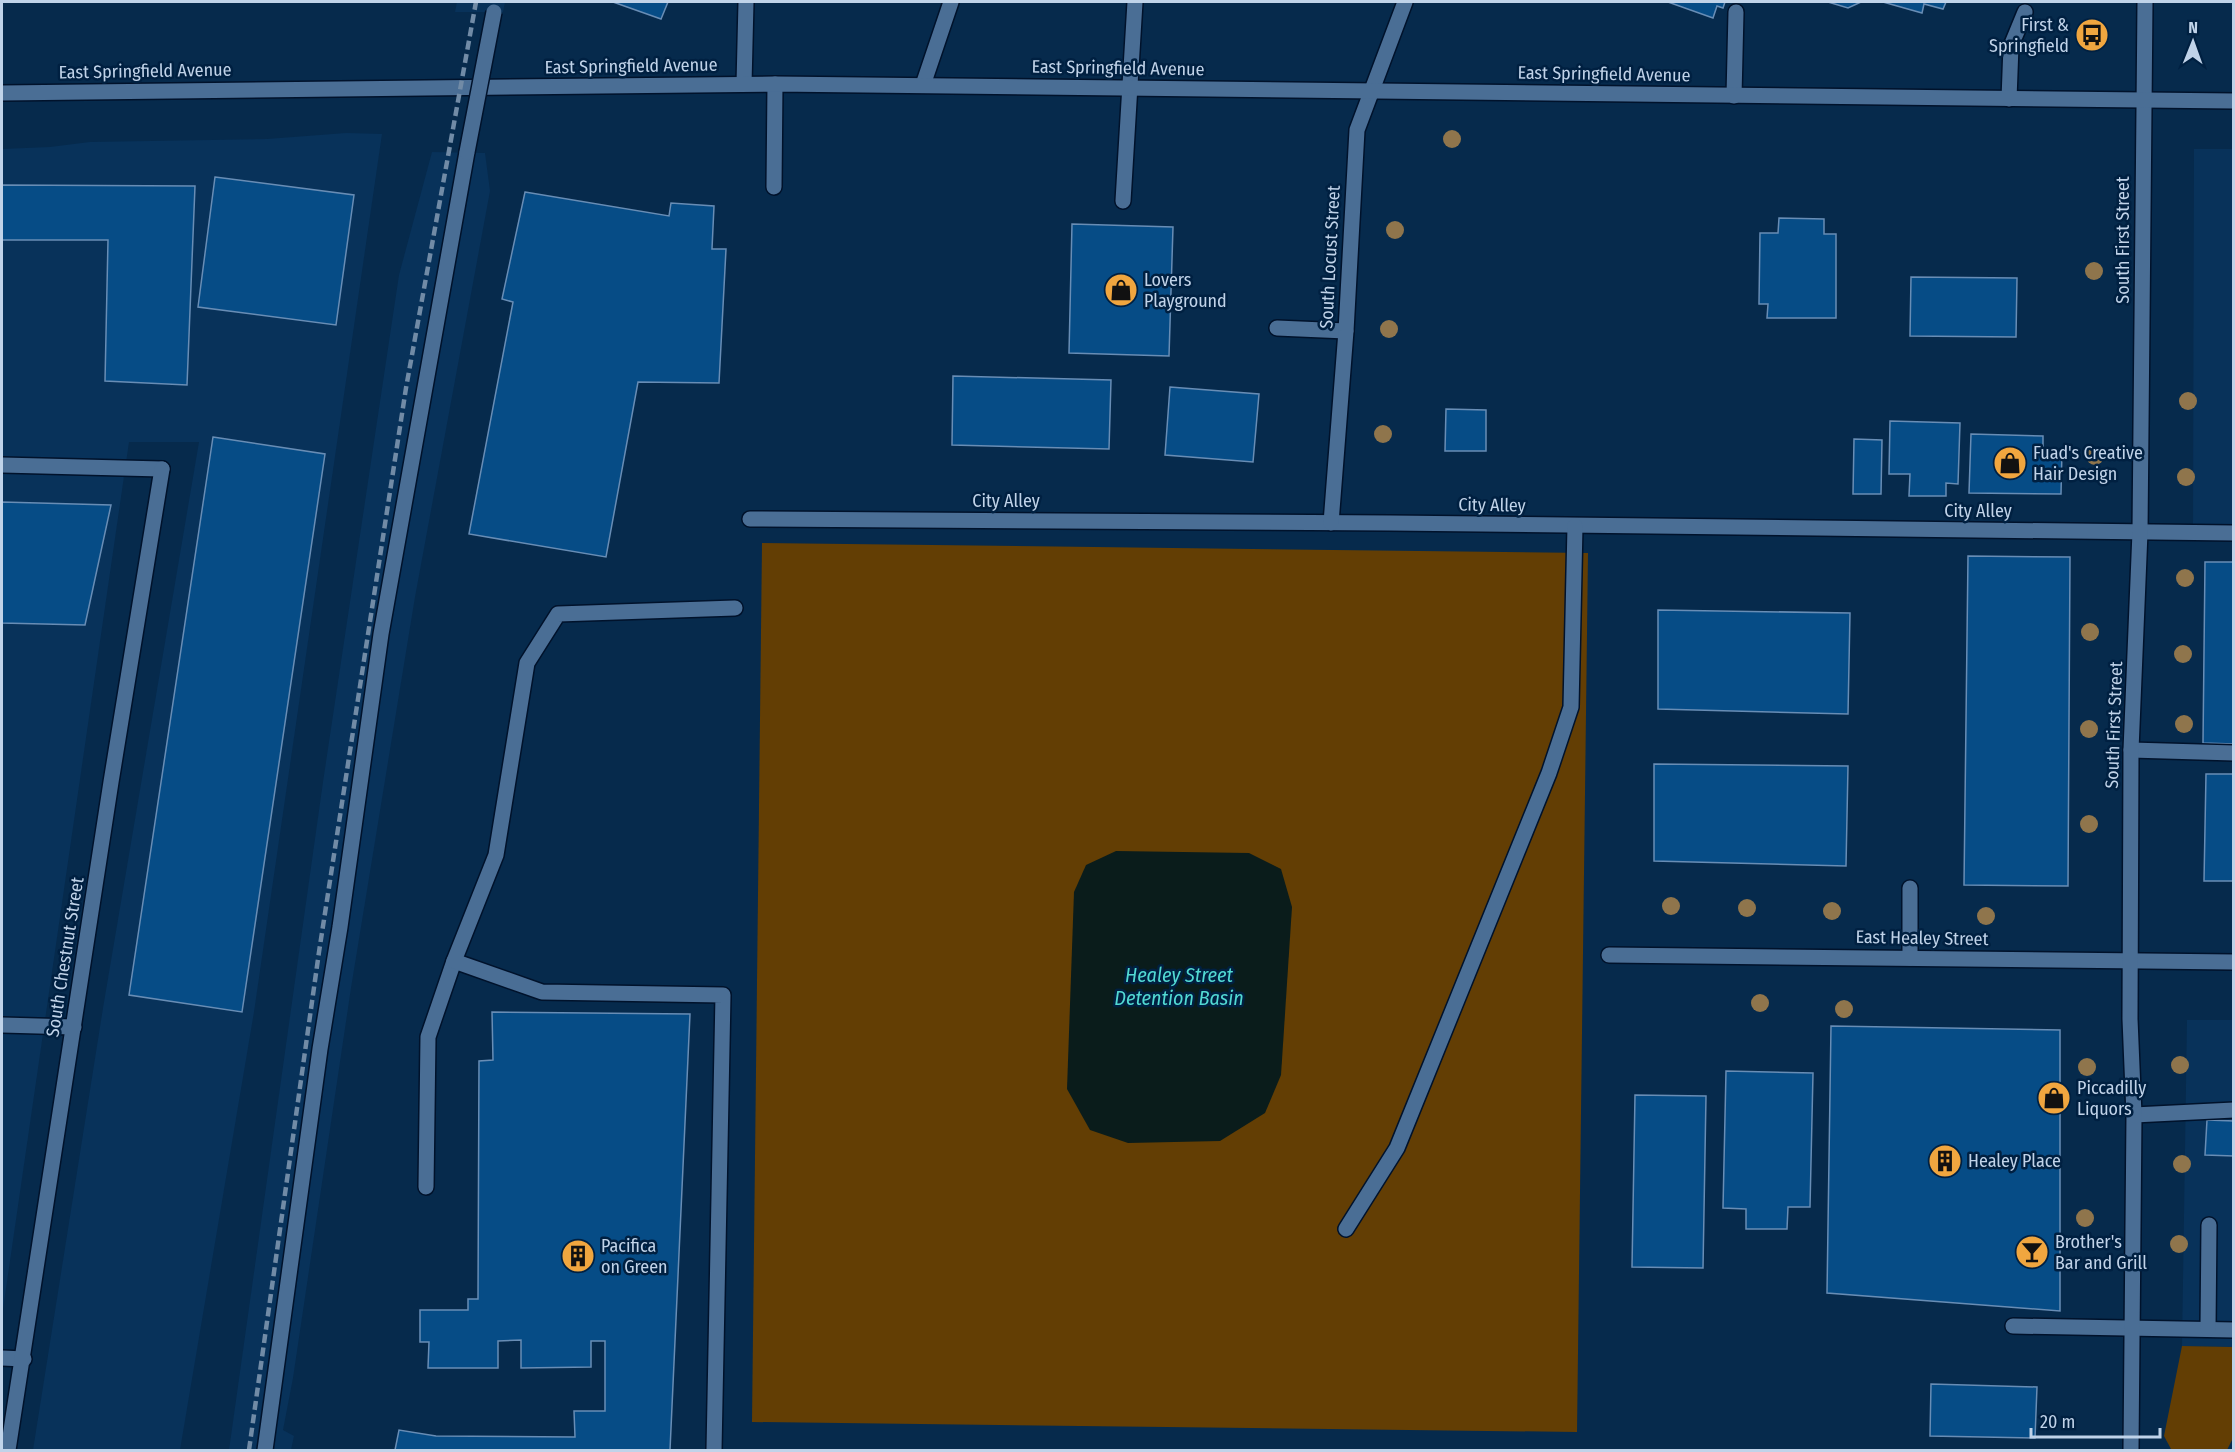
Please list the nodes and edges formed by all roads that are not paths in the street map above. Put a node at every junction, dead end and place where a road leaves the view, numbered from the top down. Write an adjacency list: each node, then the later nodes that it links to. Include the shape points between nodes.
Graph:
1 (746, 2): 9 (street)
2 (951, 2): 11 (street)
3 (1135, 2): 12 (street)
4 (1405, 2): 13 (street, South Locust Street)
5 (2145, 2): 17 (street, South First Street)
6 (495, 7): 52 (street, bridge, via 381,634)
7 (1736, 12): 15 (street)
8 (2025, 12): 16 (street, via 2011,46)
9 (744, 84): 10 (street, East Springfield Avenue); 14 (street, East Springfield Avenue)
10 (775, 84): 11 (street, East Springfield Avenue); 19 (street)
11 (922, 85): 12 (street, East Springfield Avenue)
12 (1130, 88): 13 (street, East Springfield Avenue); 20 (street)
13 (1371, 91): 15 (street, East Springfield Avenue); 22 (street, South Locust Street, via 1357,130)
14 (2, 93)
15 (1734, 96): 16 (street, East Springfield Avenue)
16 (2009, 99): 17 (street, East Springfield Avenue)
17 (2143, 99): 18 (street, East Springfield Avenue); 27 (street, South First Street)
18 (2234, 101)
19 (774, 186)
20 (1123, 201)
21 (1277, 328): 22 (street)
22 (1346, 331): 25 (street, South Locust Street)
23 (2, 465): 39 (street, South Chestnut Street, via 162,469)
24 (750, 519): 25 (street, City Alley)
25 (1331, 523): 26 (street, City Alley)
26 (1575, 526): 27 (street, City Alley); 44 (street, via 1571,707 1553,762 1397,1148)
27 (2140, 532): 28 (street, City Alley); 30 (street, South First Street)
28 (2234, 533)
29 (735, 608): 36 (street, via 558,614 527,663 496,855)
30 (2132, 750): 31 (street); 35 (street, South First Street)
31 (2234, 753)
32 (1910, 888): 34 (street)
33 (1609, 955): 34 (street, East Healey Street)
34 (1910, 958): 35 (street, East Healey Street)
35 (2130, 960): 37 (street, East Healey Street); 41 (street, South First Street)
36 (454, 961): 42 (street, via 428,1037); 53 (street, via 542,992 723,995)
37 (2234, 962)
38 (2, 1025): 39 (street)
39 (74, 1027): 50 (street, South Chestnut Street)
40 (2234, 1110): 41 (street)
41 (2134, 1115): 46 (street, South First Street)
42 (426, 1187)
43 (2209, 1225): 47 (street)
44 (1346, 1229)
45 (2013, 1326): 46 (street)
46 (2132, 1329): 47 (street); 54 (street, South First Street)
47 (2208, 1329): 48 (street)
48 (2234, 1330)
49 (2, 1358): 50 (street)
50 (24, 1359): 51 (street, South Chestnut Street)
51 (8, 1450)
52 (265, 1450)
53 (714, 1450)
54 (2131, 1450)

